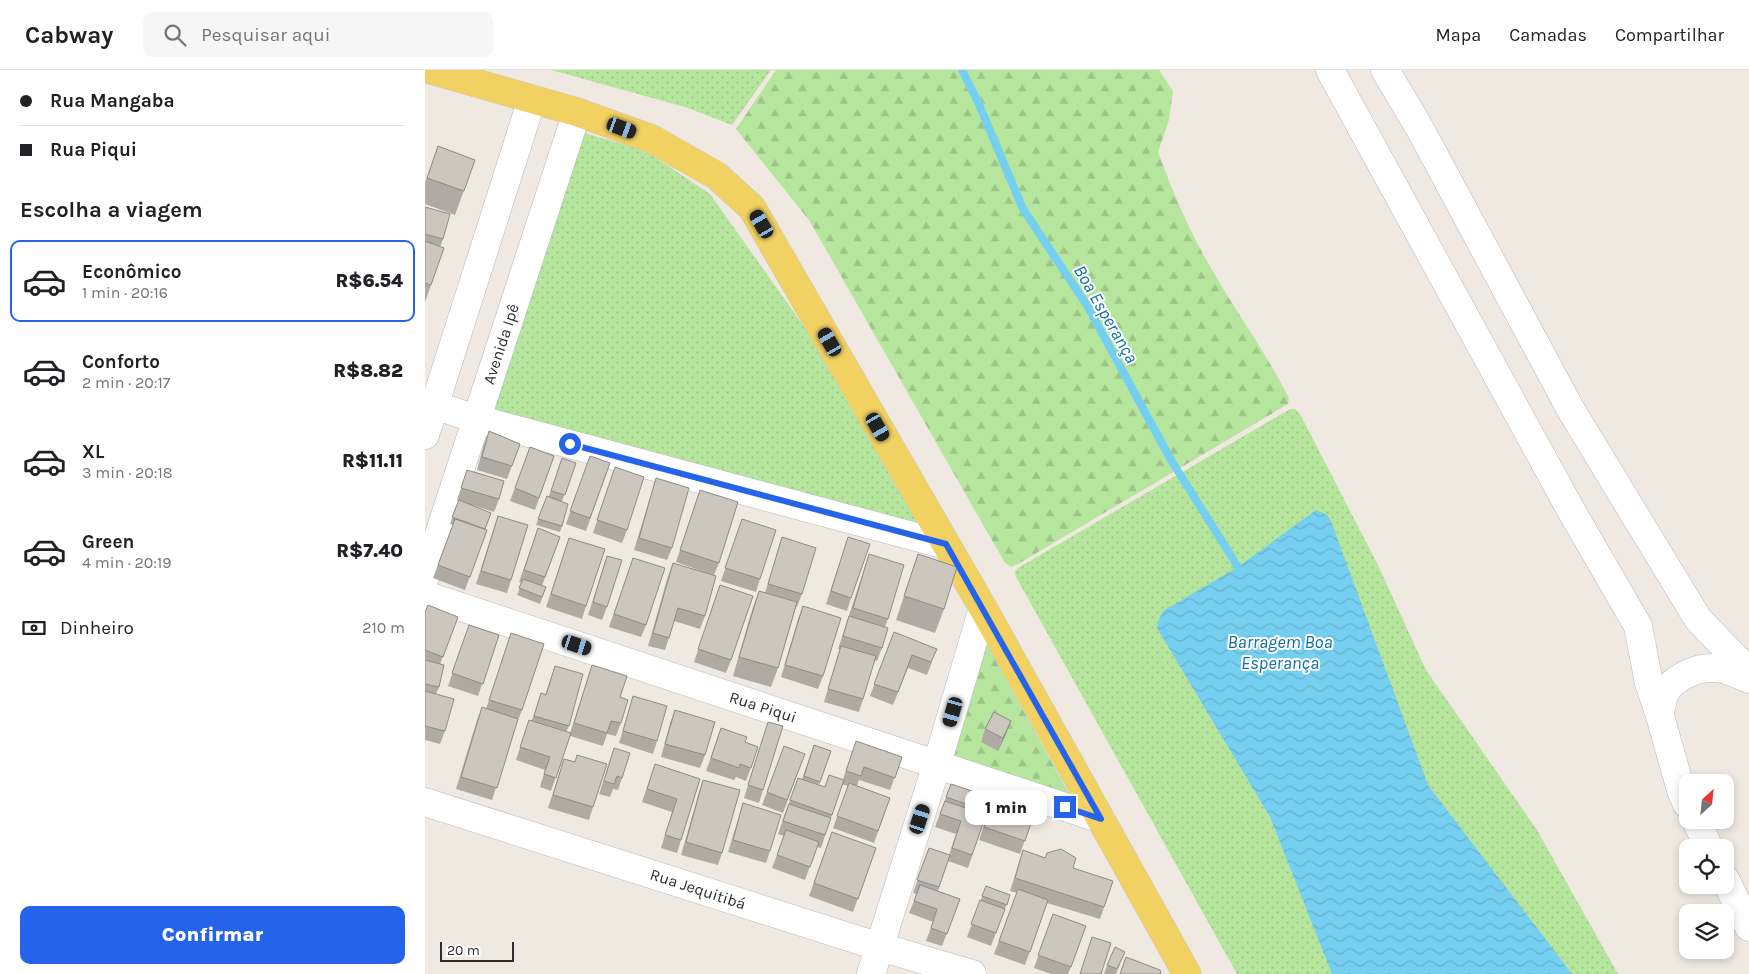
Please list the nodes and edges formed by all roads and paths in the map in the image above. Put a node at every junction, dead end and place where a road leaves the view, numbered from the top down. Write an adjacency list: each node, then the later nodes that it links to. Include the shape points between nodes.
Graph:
1 (431, 70): 4 (main road)
2 (1330, 70): 15 (street, via 1638,626 1649,683)
3 (1385, 70): 13 (street, via 1571,410 1698,619)
4 (532, 98): 5 (main road); 6 (street)
5 (577, 112): 7 (street, Avenida Ipê); 9 (main road, via 652,139 717,176 752,208)
6 (434, 405): 7 (street); 8 (street)
7 (476, 420): 9 (street); 10 (street, Avenida Ipê)
8 (425, 435)
9 (946, 544): 12 (main road)
10 (425, 577)
11 (425, 595): 16 (street, Rua Piqui)
12 (983, 608): 16 (street); 19 (main road)
13 (1749, 672)
14 (1749, 679): 15 (street, via 1713,668 1694,671 1679,678 1665,693)
15 (1660, 716): 17 (street)
16 (937, 764): 19 (street, Rua Piqui); 22 (street)
17 (1679, 783)
18 (425, 802): 22 (street, Rua Jequitibá)
19 (1101, 819): 25 (main road)
20 (1732, 894): 21 (street)
21 (1749, 927)
22 (880, 948): 23 (street); 24 (street, Rua Jequitibá)
23 (871, 974)
24 (972, 974)
25 (1187, 974)

